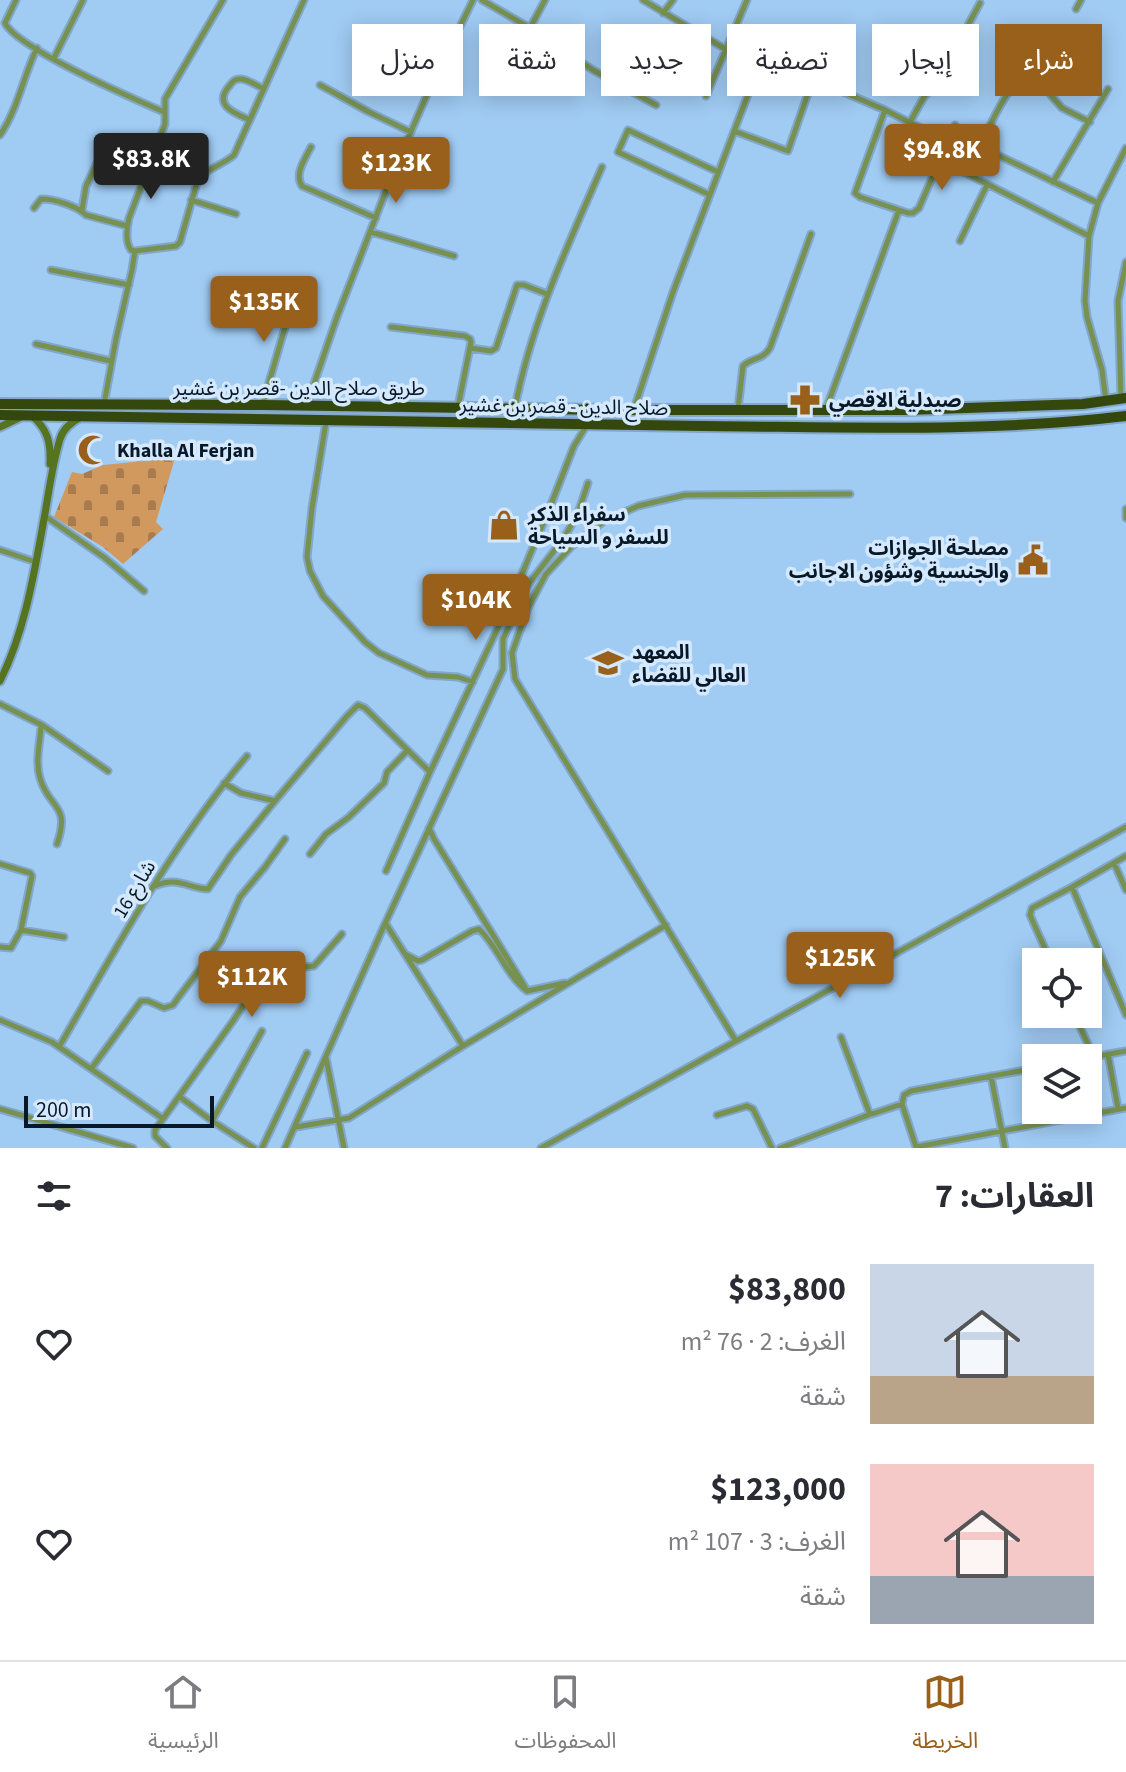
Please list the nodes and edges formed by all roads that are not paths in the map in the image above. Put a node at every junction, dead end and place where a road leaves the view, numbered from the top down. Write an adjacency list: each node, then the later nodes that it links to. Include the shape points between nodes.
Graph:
1 (16, 0): 18 (street, via 5,24)
2 (83, 0): 20 (street)
3 (223, 0): 31 (street, via 167,95)
4 (304, 0): 25 (street)
5 (473, 0): 37 (street)
6 (482, 0): 15 (street)
7 (545, 0): 16 (street)
8 (643, 0): 14 (street)
9 (673, 0): 14 (street)
10 (747, 0): 17 (street)
11 (1081, 0): 13 (street)
12 (980, 3): 33 (street)
13 (1076, 9)
14 (663, 13): 19 (street)
15 (523, 24)
16 (532, 24)
17 (737, 24)
18 (37, 48): 20 (street); 38 (street)
19 (727, 50): 23 (street)
20 (54, 58): 31 (street)
21 (585, 65): 29 (street)
22 (320, 85): 37 (street)
23 (711, 85)
24 (1108, 89): 34 (street)
25 (264, 90): 32 (street); 32 (street, via 239,79 223,97 228,108)
26 (747, 96): 36 (street)
27 (807, 96): 36 (street, via 788,151)
28 (852, 96): 30 (street)
29 (656, 105)
30 (885, 110): 33 (street); 53 (street, via 855,193)
31 (164, 112): 45 (street, via 165,124)
32 (250, 120): 49 (street, via 234,155 200,175)
33 (910, 122): 39 (street)
34 (1090, 122): 46 (street); 46 (street, via 1062,108 1027,74 1002,103 983,146)
35 (955, 125): 39 (street)
36 (734, 131): 44 (street)
37 (411, 132): 55 (street)
38 (0, 135)
39 (947, 141): 42 (street)
40 (311, 147): 55 (street, via 298,175 302,186)
41 (1126, 148): 50 (street)
42 (940, 160): 47 (street); 53 (street, via 917,212)
43 (602, 167): 67 (street)
44 (718, 172): 48 (street); 48 (street, via 628,130 618,152)
45 (144, 179): 52 (street, via 97,163); 56 (street)
46 (1053, 182): 50 (street)
47 (987, 185): 59 (street); 60 (street)
48 (710, 195): 81 (street)
49 (191, 200): 54 (street); 61 (street, via 176,246)
50 (1098, 203): 59 (street)
51 (34, 208): 52 (street, via 44,199)
52 (82, 210): 56 (street)
53 (899, 210): 83 (street)
54 (236, 214)
55 (376, 218): 57 (street)
56 (127, 226): 61 (street, via 128,248)
57 (371, 232): 62 (street); 77 (street)
58 (811, 234): 82 (street, via 770,348 743,366)
59 (1089, 236): 73 (street, via 1085,301)
60 (960, 241)
61 (135, 251): 65 (street)
62 (454, 256)
63 (1126, 262): 72 (street, via 1118,301)
64 (51, 270): 65 (street)
65 (129, 285): 71 (street)
66 (295, 293): 76 (street)
67 (547, 294): 70 (street, via 517,285 496,348); 79 (street)
68 (391, 327): 70 (street, via 465,336)
69 (36, 344): 71 (street)
70 (470, 348): 78 (street)
71 (111, 361): 75 (street)
72 (1123, 399): 73 (highway, طريق صلاح الدين -قصر بن غشير)
73 (1106, 402): 83 (highway, طريق صلاح الدين -قصر بن غشير)
74 (0, 404): 75 (highway, طريق صلاح الدين -قصر بن غشير)
75 (103, 405): 76 (highway, طريق صلاح الدين -قصر بن غشير)
76 (263, 405): 77 (highway, طريق صلاح الدين -قصر بن غشير)
77 (306, 405): 78 (highway, طريق صلاح الدين -قصر بن غشير)
78 (458, 407): 79 (highway, طريق صلاح الدين -قصر بن غشير)
79 (515, 408): 80 (highway, طريق صلاح الدين -قصر بن غشير)
80 (577, 409): 81 (highway, طريق صلاح الدين -قصر بن غشير); 89 (highway, via 584,416)
81 (631, 409): 82 (highway, طريق صلاح الدين -قصر بن غشير); 90 (highway, via 621,414)
82 (738, 410): 83 (highway, طريق صلاح الدين -قصر بن غشير)
83 (826, 410)
84 (0, 415): 85 (highway, صلاح الدين - قصر بن غشير)
85 (29, 415): 86 (highway, صلاح الدين - قصر بن غشير); 91 (street); 92 (street, via 50,441)
86 (82, 416): 88 (highway, صلاح الدين - قصر بن غشير); 92 (street, via 63,433)
87 (1126, 416): 90 (highway, صلاح الدين - قصر بن غشير, via 979,427)
88 (326, 421): 89 (highway, صلاح الدين - قصر بن غشير); 102 (street, via 307,557 318,588 379,653 427,675)
89 (583, 425): 90 (highway, صلاح الدين - قصر بن غشير); 102 (street)
90 (629, 425)
91 (0, 427)
92 (50, 482): 96 (street)
93 (588, 483): 111 (street, via 564,538 527,586 503,639 503,669)
94 (850, 494): 124 (street, via 685,495 638,506 600,524 572,546 546,574 528,608 512,653 515,679)
95 (1126, 509): 97 (street)
96 (45, 516): 99 (street); 100 (street)
97 (1126, 518)
98 (0, 550): 99 (street)
99 (36, 562): 101 (street, via 16,645)
100 (144, 591)
101 (0, 681)
102 (473, 682): 108 (street)
103 (0, 704): 104 (street)
104 (42, 725): 107 (street); 114 (street, via 37,765 62,817)
105 (407, 751): 108 (street); 110 (street, via 358,705); 115 (street, via 384,783)
106 (247, 756): 109 (street, شارع 16)
107 (108, 771)
108 (430, 772): 119 (street)
109 (224, 783): 110 (street, via 241,793); 120 (street, شارع 16)
110 (277, 799): 120 (street, via 208,889 169,881)
111 (429, 827): 123 (street); 132 (street)
112 (1126, 827): 137 (street)
113 (285, 839): 145 (street, via 240,897 221,941 173,1005 164,1008 141,1001)
114 (57, 844)
115 (310, 854)
116 (1126, 856): 117 (street)
117 (1114, 863): 121 (street); 122 (street)
118 (0, 864): 125 (street, via 32,876)
119 (386, 871)
120 (155, 886): 139 (street, شارع 16)
121 (1072, 887): 129 (street, via 1030,911); 133 (street)
122 (1126, 890)
123 (385, 923): 130 (street); 144 (street)
124 (666, 925): 131 (street); 137 (street)
125 (21, 930): 127 (street); 128 (street, via 11,948)
126 (342, 934): 148 (street, via 314,966 283,960 271,965)
127 (64, 937)
128 (0, 947)
129 (1045, 948)
130 (405, 954): 132 (street, via 422,960 479,929); 138 (street)
131 (571, 981): 132 (street); 138 (street)
132 (527, 991)
133 (1126, 1015)
134 (0, 1020): 139 (street)
135 (262, 1031): 155 (street)
136 (841, 1037): 152 (street)
137 (736, 1041): 166 (street)
138 (463, 1046): 156 (street)
139 (59, 1047): 145 (street)
140 (1126, 1051): 142 (street)
141 (307, 1053): 163 (street)
142 (1108, 1054): 143 (street); 150 (street)
143 (1102, 1055)
144 (326, 1057): 156 (street); 157 (street)
145 (91, 1069): 154 (street)
146 (1022, 1070): 147 (street)
147 (991, 1076): 149 (street, via 911,1091); 158 (street)
148 (180, 1097): 154 (street); 155 (street)
149 (902, 1104): 152 (street); 159 (street)
150 (1122, 1108): 158 (street)
151 (0, 1109): 160 (street)
152 (872, 1114): 168 (street)
153 (717, 1115): 167 (street, via 753,1109)
154 (162, 1118): 161 (street, via 155,1136)
155 (212, 1121): 162 (street)
156 (339, 1121): 157 (street); 165 (street)
157 (295, 1128): 164 (street)
158 (1002, 1131): 159 (street); 169 (street)
159 (916, 1147)
160 (133, 1148)
161 (167, 1148)
162 (254, 1148)
163 (262, 1148)
164 (285, 1148)
165 (344, 1148)
166 (541, 1148)
167 (772, 1148)
168 (780, 1148)
169 (1005, 1148)

